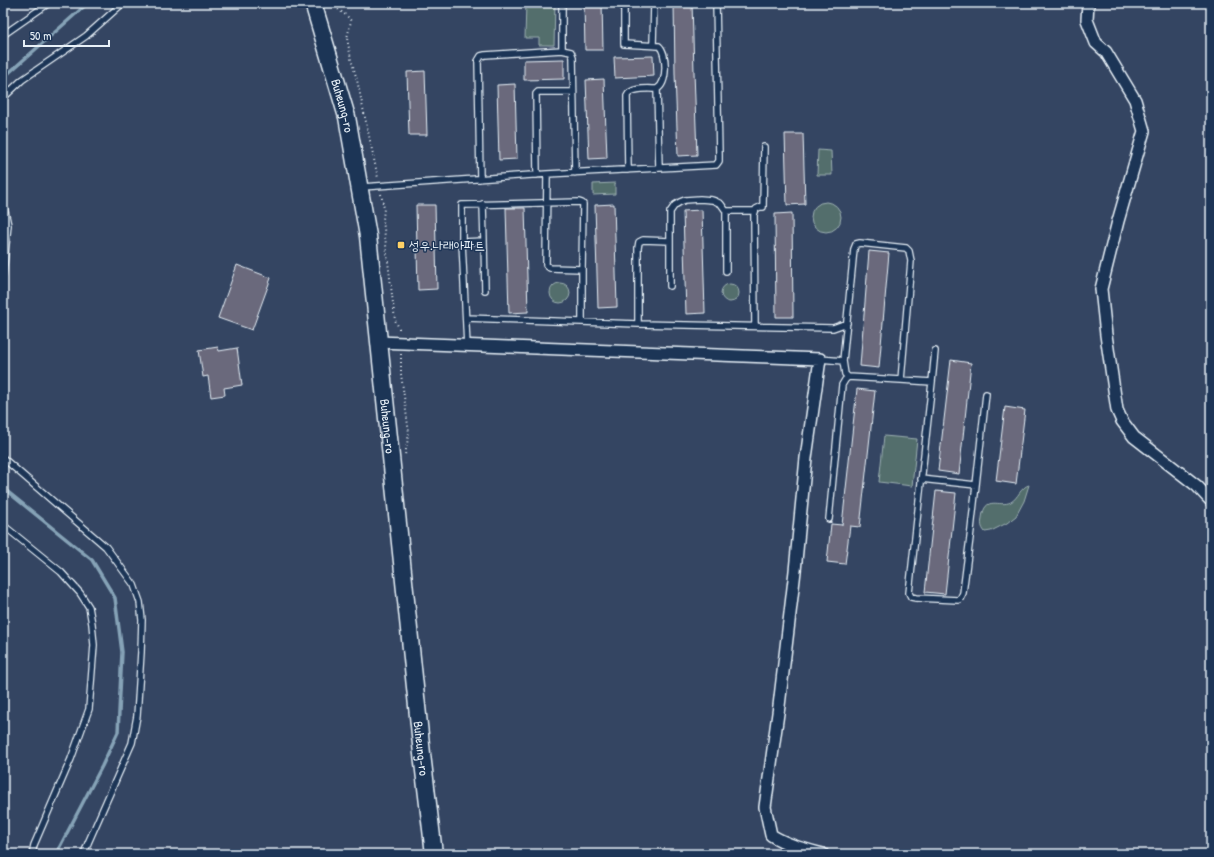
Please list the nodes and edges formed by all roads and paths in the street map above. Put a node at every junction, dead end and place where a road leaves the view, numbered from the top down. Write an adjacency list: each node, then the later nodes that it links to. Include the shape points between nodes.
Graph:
1 (49, 3): 9 (lane)
2 (123, 3): 14 (lane, via 86,36 22,80)
3 (313, 3): 22 (main road, Buheung-ro, via 347,117)
4 (562, 3): 11 (lane)
5 (624, 3): 10 (lane, via 623,43)
6 (654, 3): 10 (lane)
7 (716, 3): 16 (lane, via 718,163 712,166)
8 (1088, 3): 53 (street, via 1087,20 1096,43 1106,52 1135,100 1144,131 1101,289 1117,410 1134,437 1197,486)
9 (3, 35)
10 (653, 45): 12 (lane, via 663,50 665,64 664,81)
11 (562, 50): 13 (lane, via 571,52); 21 (lane, via 485,55 478,61)
12 (657, 88): 16 (lane); 17 (lane, via 632,90 626,96)
13 (572, 92): 18 (lane); 20 (lane, via 536,94)
14 (3, 98)
15 (764, 146): 27 (lane, via 763,207)
16 (659, 168): 17 (lane)
17 (628, 170): 18 (lane)
18 (575, 173): 19 (lane)
19 (547, 174): 20 (lane); 24 (lane)
20 (537, 175): 21 (lane)
21 (480, 179): 22 (lane)
22 (360, 188): 41 (main road, Buheung-ro, via 368,236)
23 (3, 202): 33 (lane, via 8,225)
24 (547, 203): 25 (lane); 31 (lane, via 546,265 550,268); 31 (lane, via 583,204)
25 (484, 204): 29 (lane, via 461,206); 30 (lane)
26 (726, 211): 27 (lane); 28 (lane, via 721,204 712,200 691,199 680,202 670,212); 32 (lane)
27 (755, 211): 40 (lane)
28 (670, 241): 34 (lane); 39 (lane, via 639,242)
29 (462, 242): 30 (lane); 36 (lane)
30 (484, 242): 35 (lane)
31 (582, 268): 37 (lane)
32 (726, 271)
33 (3, 274)
34 (670, 286)
35 (485, 290)
36 (466, 318): 37 (lane); 42 (lane)
37 (582, 322): 39 (lane)
38 (847, 322): 40 (lane, via 833,328); 45 (lane); 47 (lane, via 856,244 902,247 909,251 911,261)
39 (638, 324): 40 (lane)
40 (755, 326)
41 (378, 342): 42 (street); 58 (main road, Buheung-ro)
42 (467, 346): 44 (street)
43 (934, 351): 48 (lane)
44 (820, 359): 45 (lane); 59 (street, via 765,807 771,834 789,844)
45 (843, 361): 46 (lane)
46 (848, 377): 47 (lane); 54 (lane, via 842,385)
47 (901, 380): 48 (lane)
48 (932, 382): 51 (lane)
49 (986, 394): 52 (lane)
50 (3, 458): 57 (lane, via 106,548 134,585 140,602 141,652 137,716 132,743)
51 (921, 480): 52 (lane); 52 (lane, via 909,590 911,596 916,598 955,600 962,596)
52 (976, 485)
53 (1211, 501)
54 (829, 519)
55 (3, 525): 56 (lane, via 61,572 80,593 89,607 94,645 89,709)
56 (32, 854)
57 (84, 854)
58 (434, 854)
59 (823, 854)

